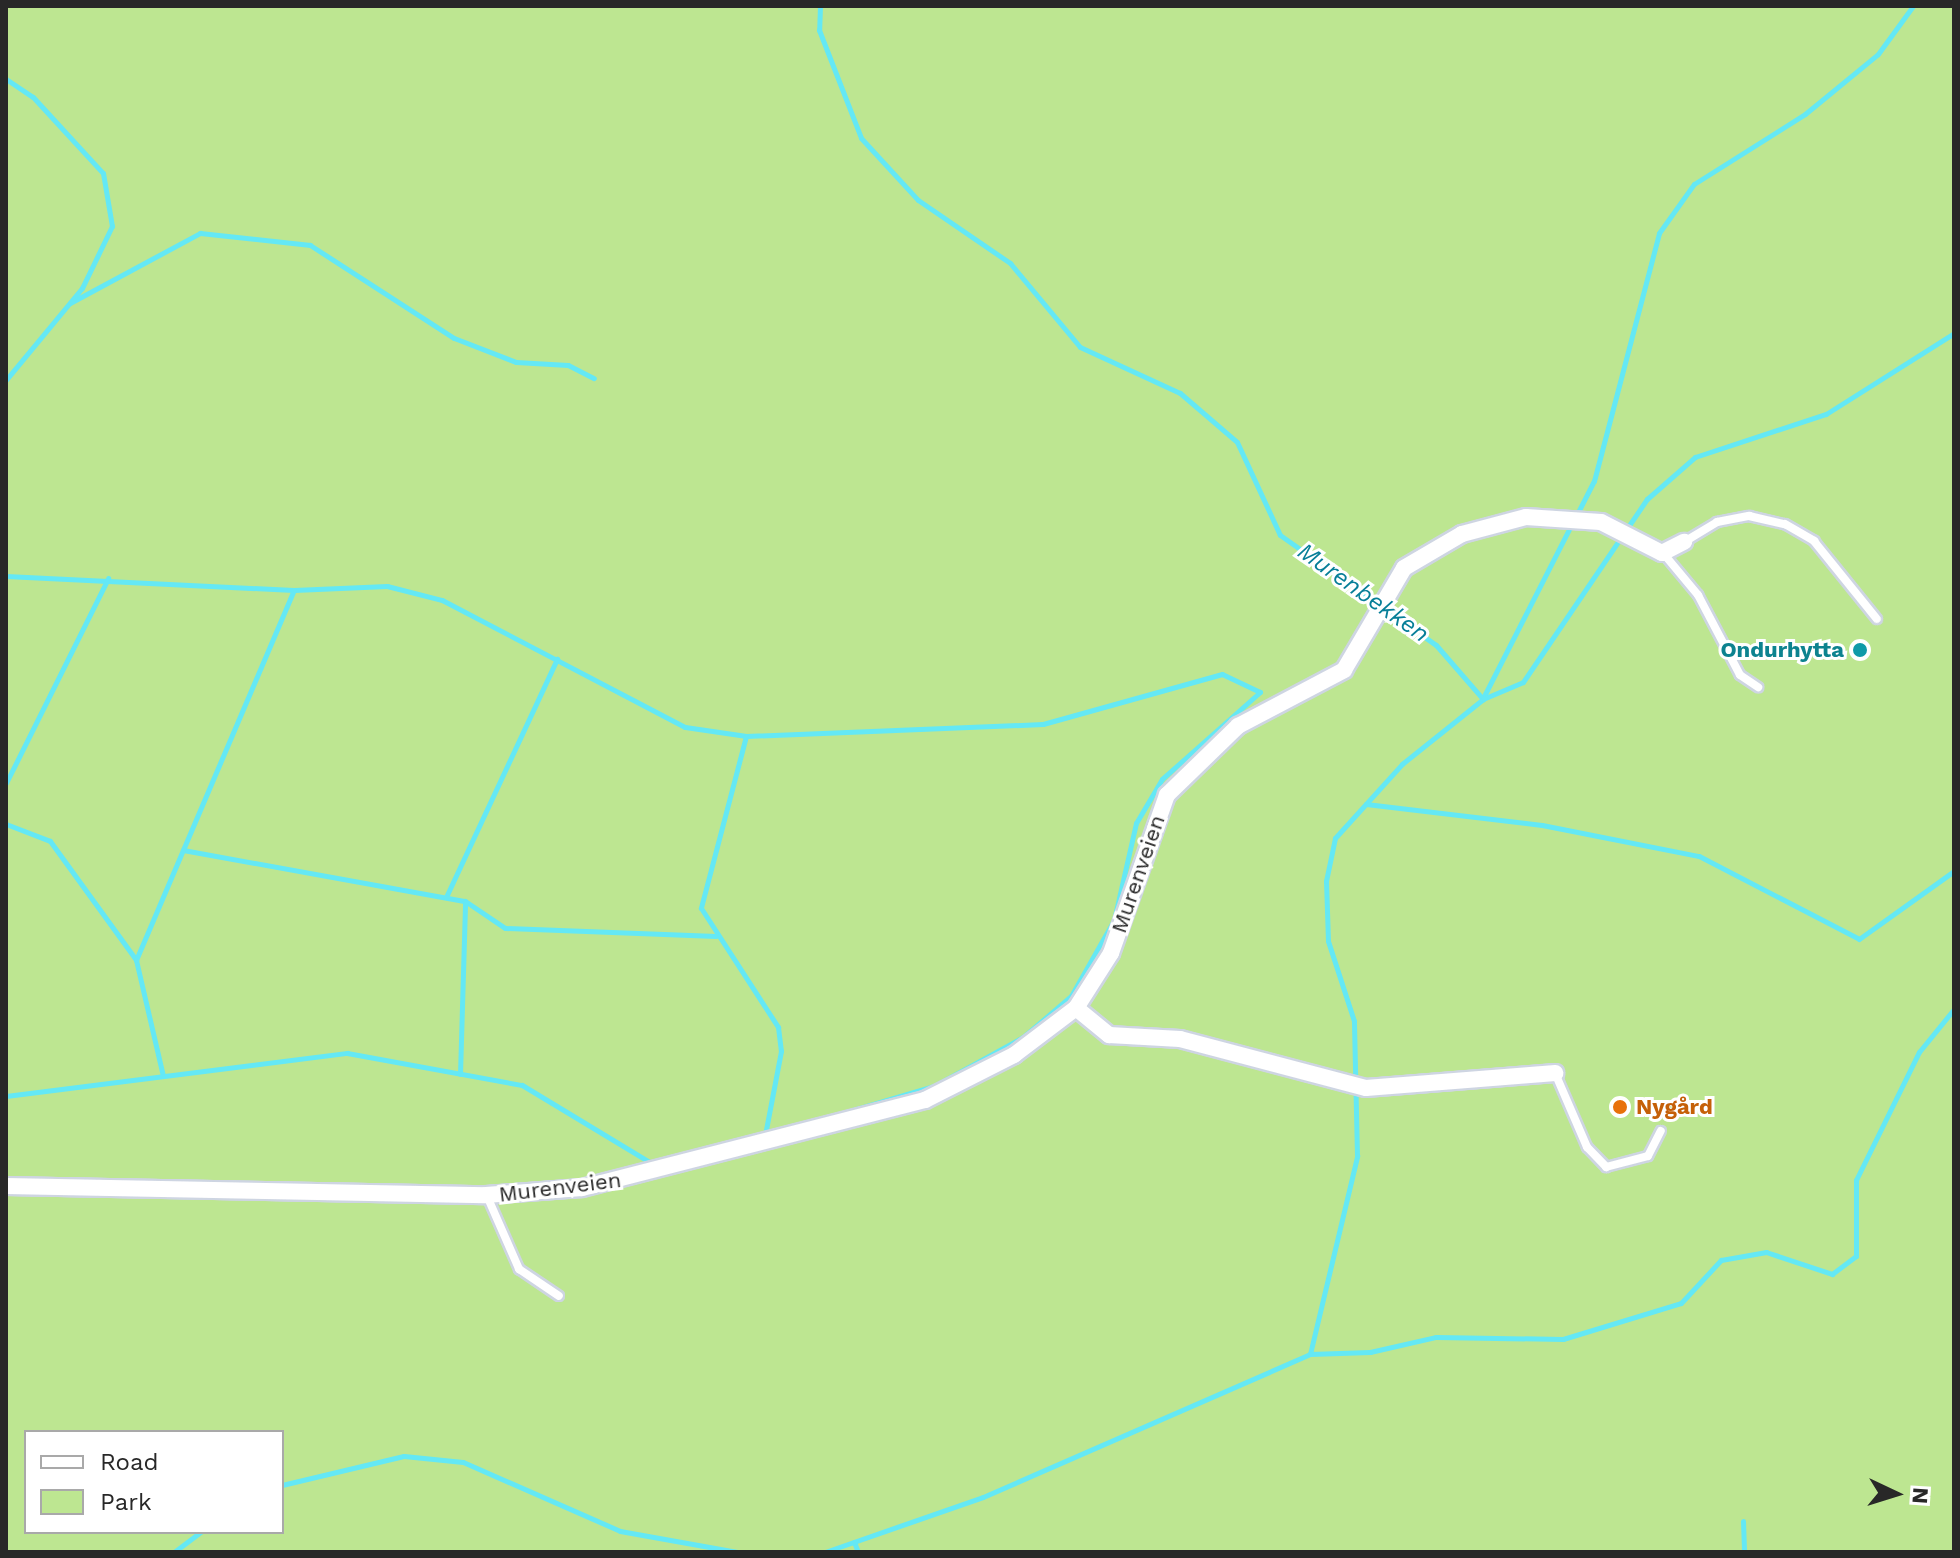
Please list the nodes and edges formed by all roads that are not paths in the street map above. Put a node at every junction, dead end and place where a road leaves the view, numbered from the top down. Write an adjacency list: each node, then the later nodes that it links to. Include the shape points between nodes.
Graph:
1 (1684, 542): 2 (street); 3 (lane, via 1717,522 1749,516 1785,524 1814,541)
2 (1662, 553): 4 (lane, via 1698,595 1740,675); 5 (street, Murenveien, via 1601,522 1526,517 1462,534 1404,568 1344,670 1238,726 1167,795 1111,953)
3 (1877, 619)
4 (1758, 687)
5 (1076, 1008): 6 (street, via 1109,1035 1180,1039 1366,1088); 9 (street, Murenveien, via 989,1070 925,1100 661,1173)
6 (1555, 1073): 7 (lane, via 1587,1147 1606,1167 1648,1156)
7 (1661, 1131)
8 (6, 1186): 9 (street, Murenveien)
9 (486, 1195): 10 (lane, via 519,1269)
10 (559, 1296)

